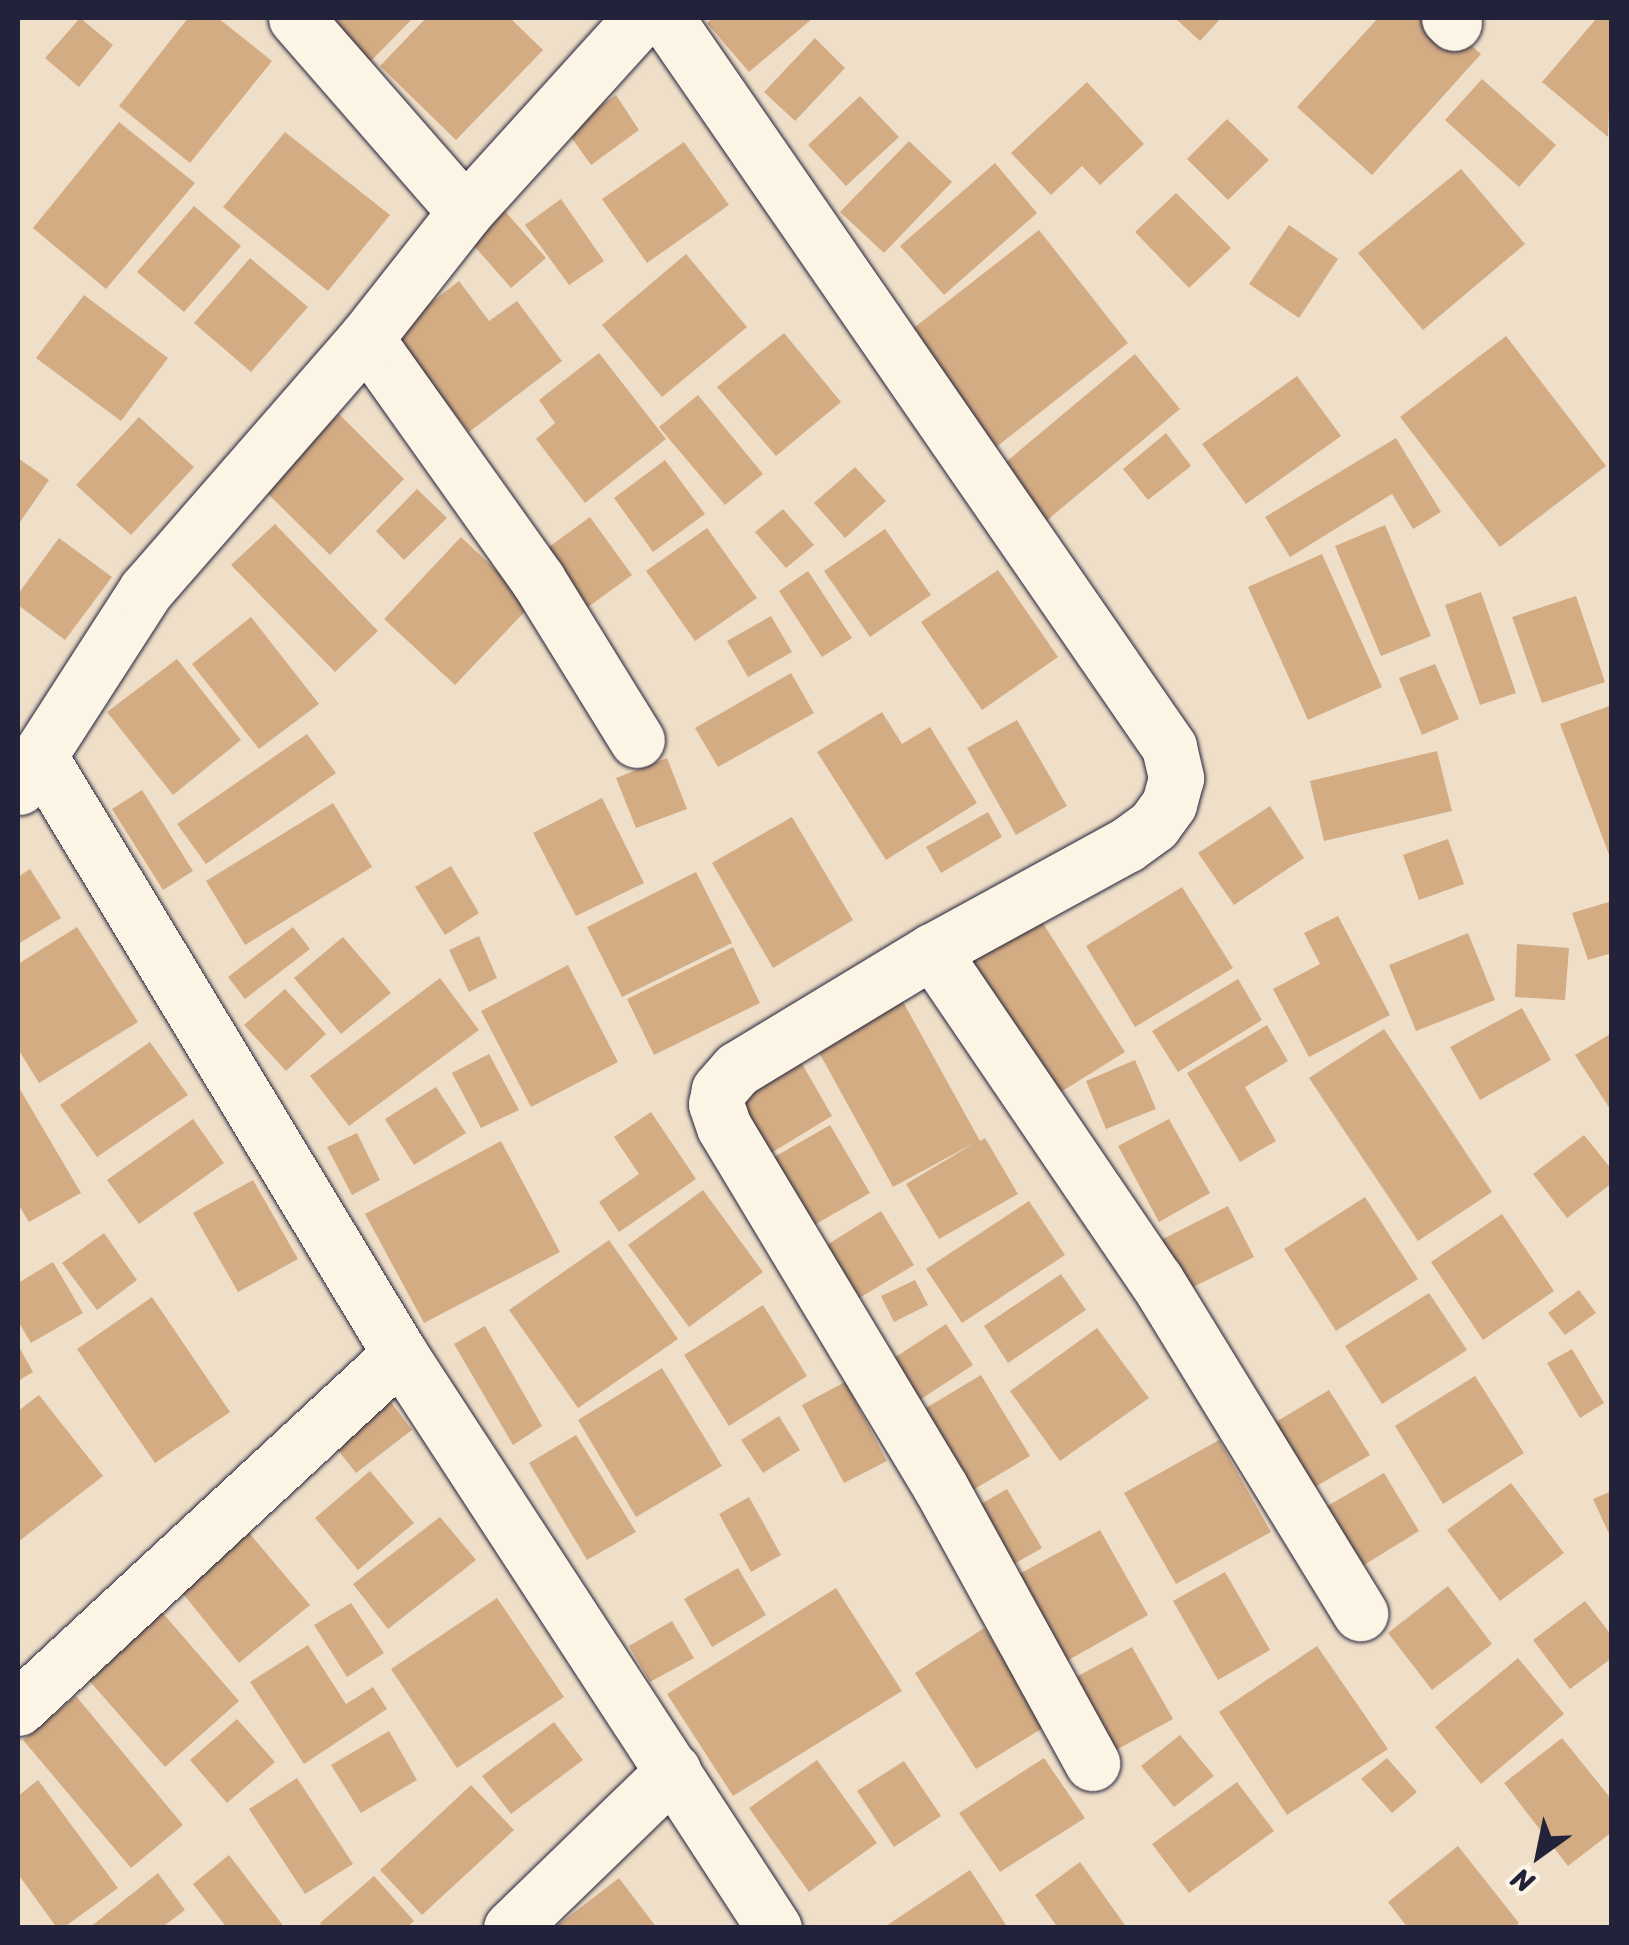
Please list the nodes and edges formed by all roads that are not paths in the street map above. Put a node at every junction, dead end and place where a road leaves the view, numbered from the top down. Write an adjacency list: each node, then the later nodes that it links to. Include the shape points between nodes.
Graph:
1 (296, 18): 4 (street)
2 (642, 18): 4 (street)
3 (666, 18): 8 (street, via 1169,747 1176,778 1154,824)
4 (465, 212): 5 (street)
5 (366, 338): 6 (street, via 538,580); 7 (street, via 146,590)
6 (638, 740)
7 (28, 773): 9 (street)
8 (932, 951): 10 (street, via 1156,1280); 12 (street, via 738,1069 716,1104 941,1488)
9 (400, 1354): 11 (street); 13 (street)
10 (1360, 1613)
11 (18, 1708)
12 (1092, 1763)
13 (673, 1771): 14 (street); 15 (street)
14 (511, 1928)
15 (774, 1928)

